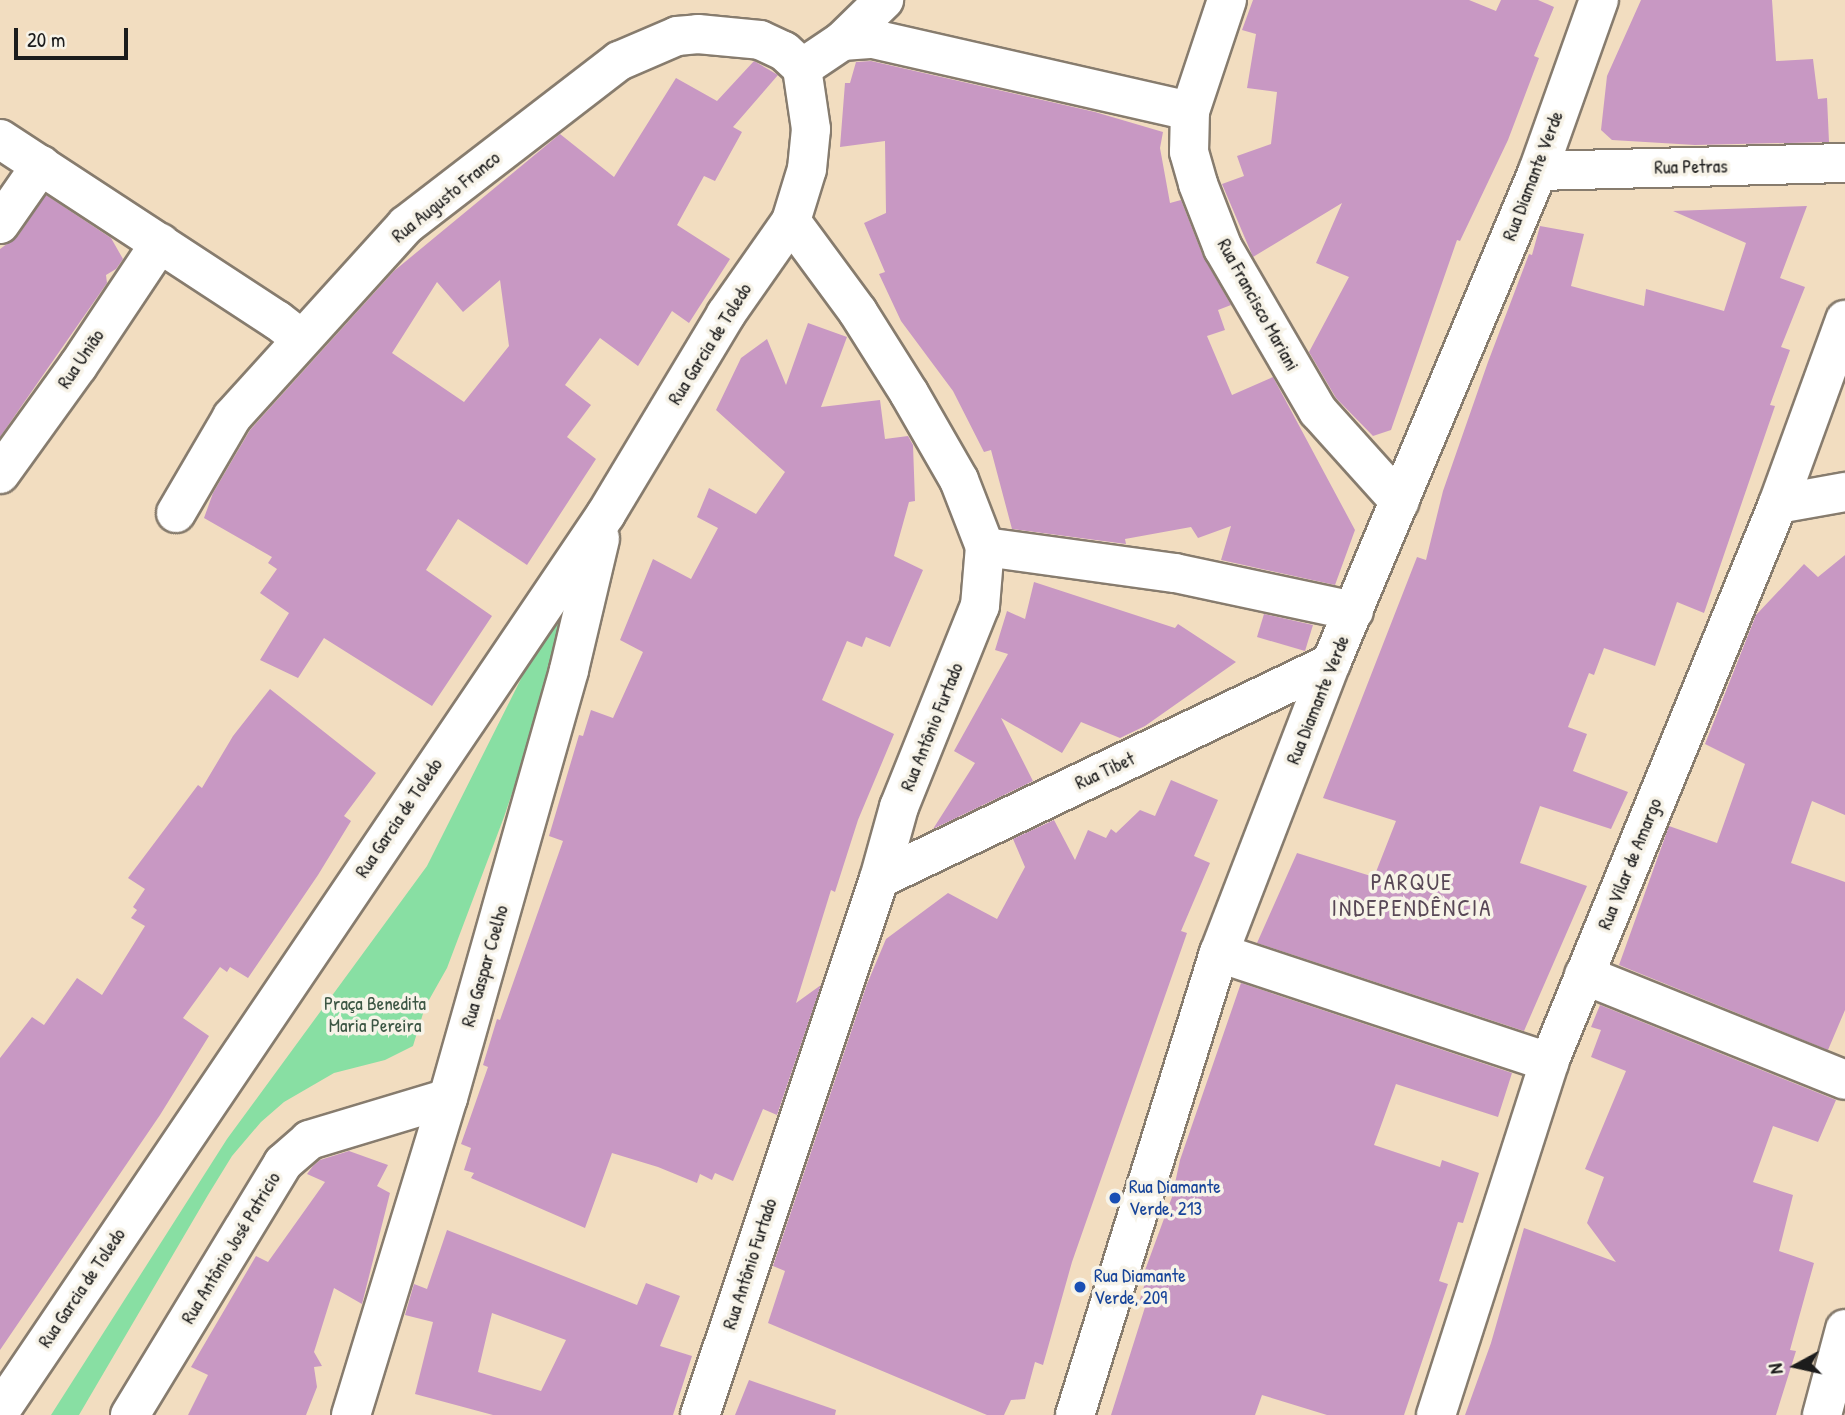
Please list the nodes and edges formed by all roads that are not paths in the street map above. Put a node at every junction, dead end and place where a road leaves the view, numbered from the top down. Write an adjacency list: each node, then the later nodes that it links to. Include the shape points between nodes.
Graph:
1 (884, 0): 4 (street)
2 (1227, 0): 6 (street, Rua Francisco Mariani)
3 (1599, 0): 10 (street, Rua Diamante Verde)
4 (842, 41): 5 (street); 6 (street, via 873,39)
5 (802, 68): 11 (street, via 811,129 807,169); 15 (street, Rua Augusto Franco, via 784,51 760,40 698,34 677,36 619,61 406,225)
6 (1190, 111): 18 (street, Rua Francisco Mariani, via 1189,152 1223,248 1318,411)
7 (0, 139): 9 (street)
8 (1845, 163): 10 (street, Rua Petras)
9 (41, 165): 12 (street); 13 (street)
10 (1538, 171): 18 (street, Rua Diamante Verde)
11 (792, 221): 21 (street, Rua Garcia de Toledo, via 726,314); 22 (street, Rua Antônio Furtado, via 909,393 959,480)
12 (0, 223)
13 (160, 243): 15 (street); 16 (street, Rua União)
14 (1845, 320): 19 (street, Rua Vilar de Amargo)
15 (301, 339): 20 (street, Rua Augusto Franco, via 232,417)
16 (0, 474)
17 (1845, 492): 19 (street)
18 (1400, 502): 23 (street, Rua Diamante Verde)
19 (1778, 504): 27 (street, Rua Vilar de Amargo)
20 (176, 513)
21 (606, 514): 30 (street, Rua Gaspar Coelho, via 569,670); 32 (street, Rua Garcia de Toledo)
22 (985, 547): 23 (street, via 1175,573); 25 (street, Rua Antônio Furtado, via 980,607 899,807)
23 (1354, 611): 24 (street, Rua Diamante Verde)
24 (1331, 663): 25 (street, Rua Tibet); 26 (street, Rua Diamante Verde)
25 (879, 878): 35 (street, Rua Antônio Furtado)
26 (1219, 953): 28 (street); 36 (street, Rua Diamante Verde)
27 (1584, 975): 28 (street, Rua Vilar de Amargo); 29 (street)
28 (1549, 1062): 37 (street, Rua Vilar de Amargo)
29 (1845, 1080)
30 (448, 1098): 33 (street, Rua Antônio José Patricio, via 309,1140 283,1163); 34 (street, Rua Gaspar Coelho)
31 (1845, 1329): 38 (street)
32 (0, 1411)
33 (130, 1415)
34 (351, 1415)
35 (700, 1415)
36 (1075, 1415)
37 (1436, 1415)
38 (1822, 1415)

